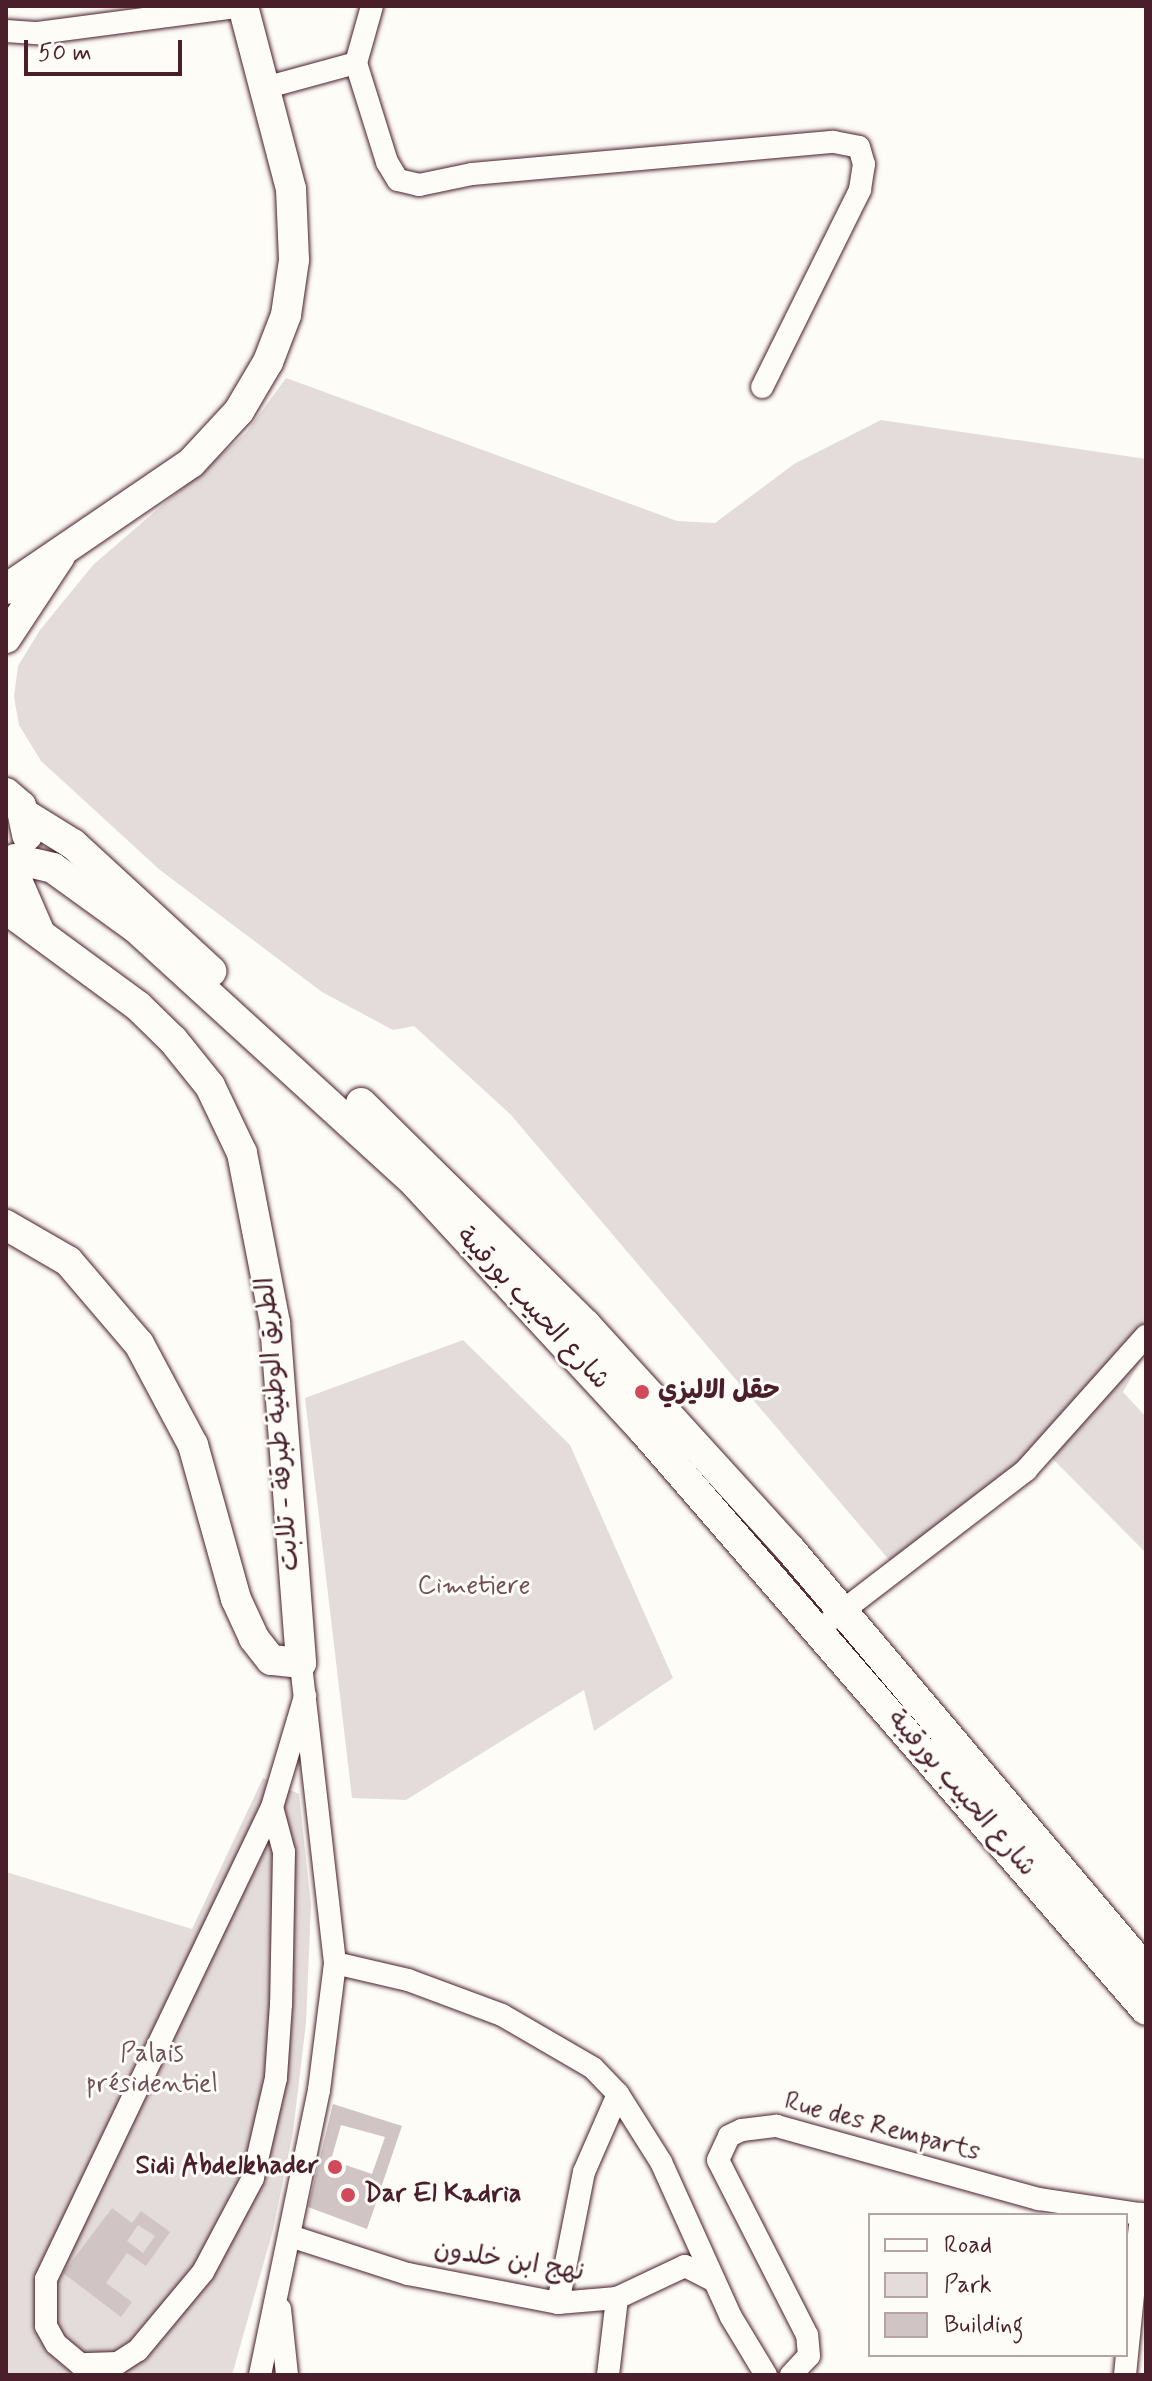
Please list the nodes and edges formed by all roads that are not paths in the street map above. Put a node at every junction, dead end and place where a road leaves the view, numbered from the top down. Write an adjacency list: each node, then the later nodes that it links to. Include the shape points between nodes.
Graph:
1 (243, 6): 3 (street, via 38,33); 5 (main road)
2 (372, 6): 4 (street)
3 (6, 31)
4 (356, 63): 5 (street); 6 (street, via 387,162 398,180 419,185 472,174 834,142 859,147 864,164 860,190)
5 (268, 87): 7 (main road, via 291,189 294,260 286,315 268,362 239,411 191,463)
6 (762, 387)
7 (64, 551): 8 (main road); 9 (main road)
8 (6, 589)
9 (6, 638)
10 (16, 804): 11 (main road, via 27,839); 17 (main road, شارع الحبيب بورقيبة, via 73,844 141,903 423,1161 586,1325)
11 (10, 862): 13 (main road, الطريق الوطنية طبرقة - تلابت); 19 (main road, شارع الحبيب بورقيبة, via 53,868 136,928 416,1184)
12 (6, 909): 13 (main road, الطريق الوطنية طبرقة - تلابت)
13 (39, 931): 18 (main road, الطريق الوطنية طبرقة - تلابت, via 173,1040 210,1086 242,1153 275,1323)
14 (6, 1225): 16 (main road, via 68,1261 139,1344 193,1445)
15 (1146, 1336): 17 (street, via 1026,1470)
16 (236, 1599): 18 (main road, via 265,1616); 20 (main road, via 262,1652 271,1660)
17 (842, 1611): 19 (street); 24 (main road, شارع الحبيب بورقيبة)
18 (295, 1621): 20 (main road, الطريق الوطنية طبرقة - تلابت)
19 (819, 1630): 25 (main road, شارع الحبيب بورقيبة)
20 (301, 1663): 21 (street)
21 (305, 1696): 22 (street); 23 (street)
22 (272, 1807): 22 (street, via 46,2279 46,2326 56,2344 80,2364 118,2363 138,2350 203,2272 253,2178 276,2078 281,2004 284,1852)
23 (335, 1963): 26 (street, via 408,1980 502,2015 582,2060); 30 (street, via 321,2076)
24 (1146, 1970)
25 (1146, 2010)
26 (618, 2094): 31 (street, via 661,2162); 34 (street, via 584,2172)
27 (1035, 2207): 28 (street, Rue des Remparts); 40 (street, Rue des Remparts, via 777,2126 729,2136 718,2160 724,2184 809,2344 809,2356)
28 (1117, 2213)
29 (1144, 2215): 35 (street)
30 (290, 2236): 33 (street); 34 (street, نهج ابن خلدون, via 408,2274)
31 (714, 2281): 32 (street, نهج ابن خلدون, via 685,2266); 39 (street)
32 (617, 2298): 34 (street, نهج ابن خلدون); 38 (street)
33 (278, 2302): 36 (street); 37 (street)
34 (558, 2303)
35 (1128, 2350)
36 (260, 2375)
37 (287, 2375)
38 (608, 2375)
39 (766, 2375)
40 (791, 2375)

